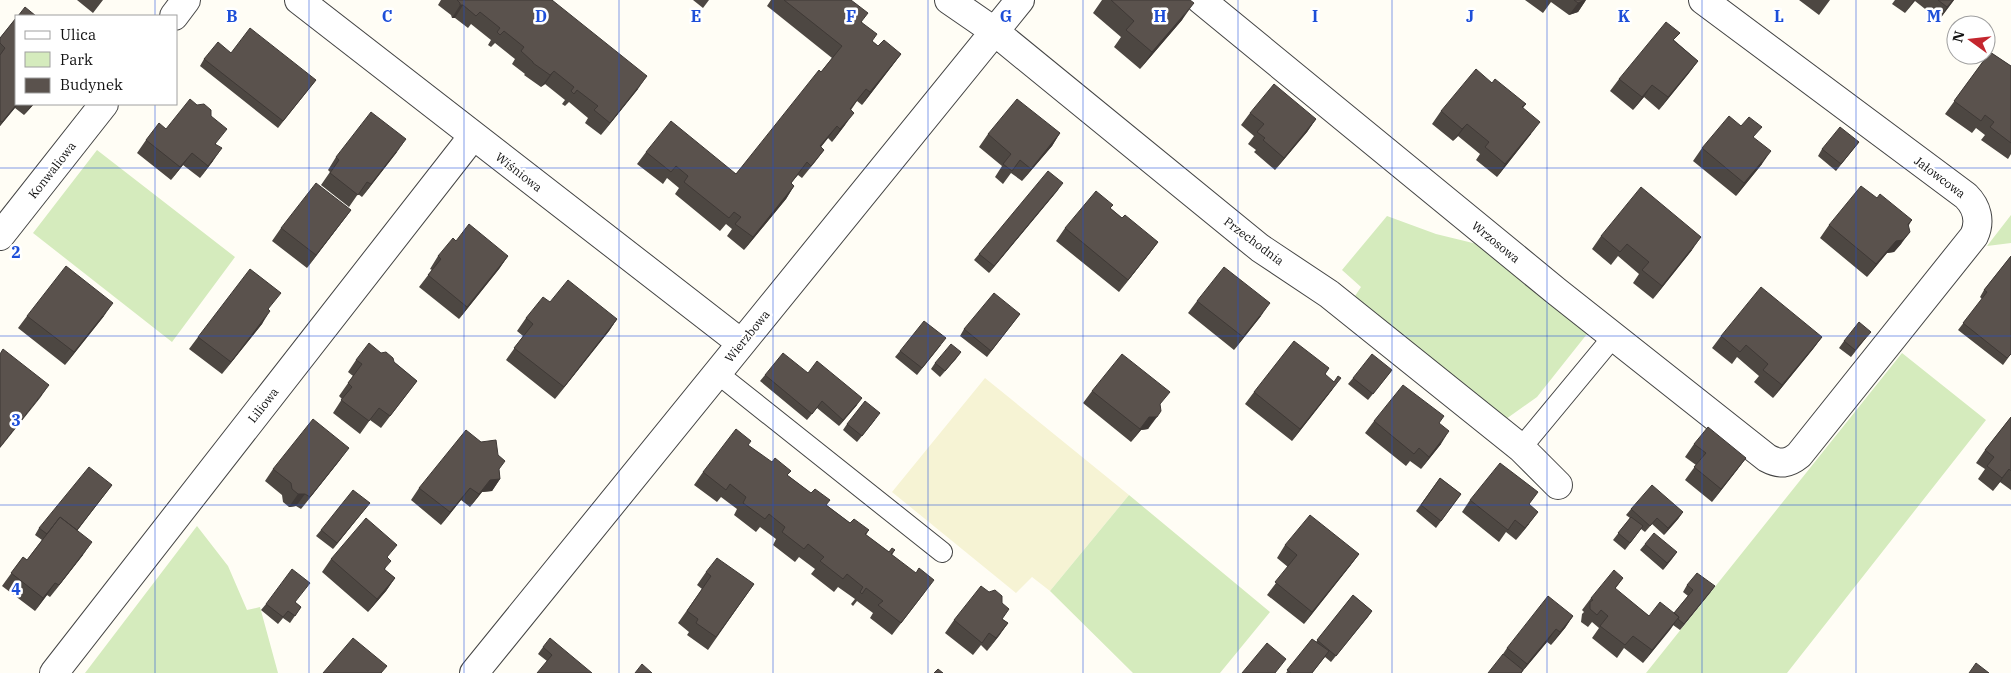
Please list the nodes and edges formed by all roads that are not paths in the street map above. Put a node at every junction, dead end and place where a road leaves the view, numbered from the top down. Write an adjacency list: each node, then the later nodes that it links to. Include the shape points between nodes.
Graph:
1 (186, 0): 7 (street)
2 (298, 0): 10 (street, Wiśniowa)
3 (949, 0): 8 (street, Przechodnia)
4 (1020, 0): 8 (street, Wierzbowa)
5 (1201, 0): 12 (street, Wrzosowa)
6 (1703, 0): 16 (street, Jałowcowa, via 1966,196 1976,207 1978,228 1974,236)
7 (175, 15)
8 (994, 31): 13 (street, Wierzbowa); 15 (street, Przechodnia, via 1260,248 1329,294)
9 (103, 105): 11 (street, Konwaliowa)
10 (473, 136): 13 (street, Wiśniowa); 19 (street, Liliowa)
11 (0, 236)
12 (1613, 337): 15 (lane); 16 (street, Wrzosowa, via 1767,458 1783,464)
13 (741, 343): 14 (street, Wierzbowa)
14 (717, 373): 18 (lane); 20 (street, Wierzbowa)
15 (1520, 448): 17 (street, Przechodnia)
16 (1799, 455)
17 (1558, 485)
18 (942, 552)
19 (54, 673)
20 (474, 673)

